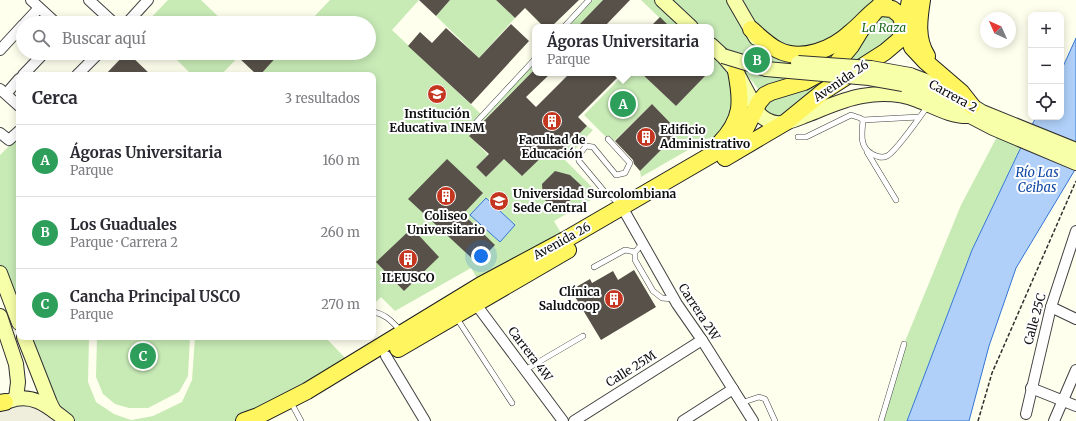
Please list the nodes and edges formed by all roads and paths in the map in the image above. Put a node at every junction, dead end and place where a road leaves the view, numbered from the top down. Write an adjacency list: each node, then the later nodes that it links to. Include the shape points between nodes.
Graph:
1 (31, 0): 10 (street)
2 (148, 0): 14 (street)
3 (589, 0): 15 (lane)
4 (662, 0): 16 (main road)
5 (734, 0): 19 (main road, Carrera 2)
6 (910, 0): 17 (main road, Avenida 26)
7 (922, 0): 29 (main road, via 919,35 928,57)
8 (94, 2): 13 (street)
9 (880, 5): 17 (main road, via 897,11); 19 (main road, via 839,42 811,53 792,55); 35 (main road, Avenida 26, via 835,65 804,82 765,95)
10 (39, 8): 11 (street); 12 (street)
11 (32, 16)
12 (48, 16)
13 (107, 16)
14 (133, 16)
15 (567, 24)
16 (689, 24)
17 (905, 27): 29 (main road, via 912,46); 39 (main road, Avenida 26, via 903,35 885,52 824,91)
18 (16, 33): 21 (street)
19 (755, 36): 30 (main road, Carrera 2, bridge, via 772,54 798,63 871,68)
20 (714, 48): 22 (main road)
21 (0, 50)
22 (723, 56): 26 (main road); 30 (main road, Carrera 2, bridge, via 766,69)
23 (37, 60): 27 (street)
24 (89, 60): 28 (street)
25 (532, 62): 40 (lane)
26 (736, 71): 35 (main road); 47 (main road, via 740,92 736,121)
27 (26, 72)
28 (79, 72)
29 (944, 77): 36 (main road, via 961,92)
30 (906, 79): 36 (main road, Carrera 2, via 922,91)
31 (16, 81): 32 (street)
32 (3, 91): 33 (street)
33 (16, 103)
34 (929, 105): 36 (main road, via 960,117); 37 (lane); 39 (main road, via 896,94 862,96 847,99)
35 (755, 109): 39 (main road, via 764,119); 47 (main road, Avenida 26, via 738,138)
36 (974, 112): 45 (main road, Carrera 2); 48 (main road, Carrera 2, via 993,128)
37 (919, 117): 38 (lane); 46 (lane, via 887,156 879,157)
38 (863, 120): 43 (lane, via 851,115 806,137); 46 (lane, via 862,139)
39 (783, 124): 51 (main road, Avenida 26)
40 (471, 128)
41 (0, 133): 42 (street, via 9,140)
42 (16, 134)
43 (798, 137)
44 (608, 139): 51 (lane, via 630,163 625,173 616,174 593,147 586,146 578,156 579,161)
45 (1076, 150)
46 (866, 151): 50 (lane)
47 (706, 159): 51 (main road, Avenida 26)
48 (1076, 163)
49 (1076, 181): 93 (path, via 992,373)
50 (896, 200)
51 (625, 211): 53 (street, Carrera 2W); 57 (main road, Avenida 26, via 543,265)
52 (1076, 231): 59 (street, Calle 25C)
53 (643, 243): 54 (lane); 58 (street, Carrera 2W)
54 (635, 252): 55 (lane, via 625,250); 58 (lane, via 635,260 653,292 662,298)
55 (594, 267)
56 (0, 273): 61 (main road)
57 (472, 298): 62 (main road, Avenida 26); 66 (main road, Avenida 26); 71 (street, Carrera 4W)
58 (674, 299): 68 (street, Carrera 2W)
59 (1051, 307): 64 (street); 73 (street, Calle 25C)
60 (376, 312): 66 (lane, via 387,316)
61 (16, 315)
62 (455, 315): 66 (main road, Avenida 26); 78 (lane)
63 (0, 316): 76 (main road, via 16,364 18,382)
64 (1076, 319)
65 (583, 336): 71 (lane)
66 (406, 338): 70 (main road, Avenida 26); 84 (main road, Avenida 26)
67 (25, 340): 80 (main road)
68 (702, 340): 74 (street, Carrera 2W); 88 (street, Calle 25M)
69 (904, 344): 92 (lane)
70 (386, 356): 81 (main road, Avenida 26); 86 (street)
71 (525, 370): 87 (street, Carrera 4W)
72 (1076, 370): 75 (street)
73 (1031, 388): 75 (street); 82 (street, Calle 25C)
74 (733, 389): 77 (street, Carrera 2W); 89 (street)
75 (1063, 400): 79 (street); 94 (street)
76 (5, 402): 80 (main road, via 28,398)
77 (741, 402): 90 (street, Carrera 2W); 91 (lane, via 765,398)
78 (512, 403)
79 (1076, 406)
80 (54, 411): 83 (main road)
81 (297, 414): 85 (main road, Avenida 26)
82 (1026, 414)
83 (68, 421)
84 (244, 421)
85 (269, 421)
86 (425, 421)
87 (563, 421)
88 (574, 421)
89 (683, 421)
90 (753, 421)
91 (776, 421)
92 (881, 421)
93 (978, 421)
94 (1054, 421)

